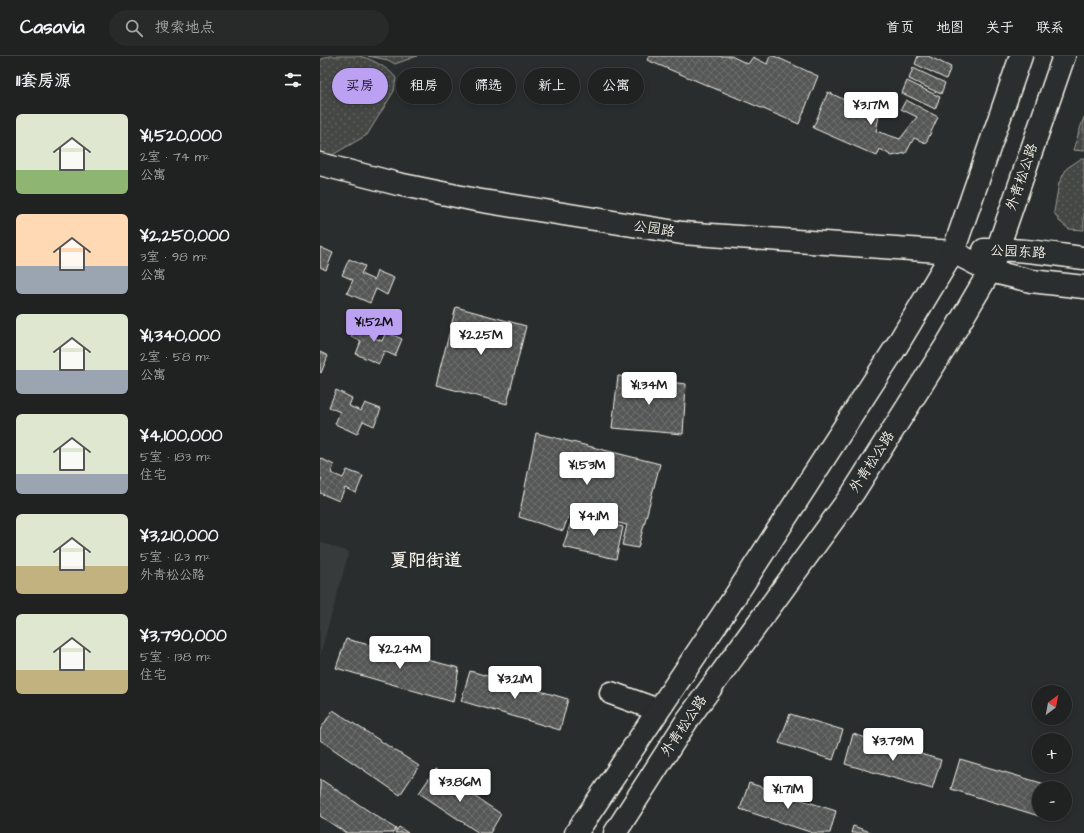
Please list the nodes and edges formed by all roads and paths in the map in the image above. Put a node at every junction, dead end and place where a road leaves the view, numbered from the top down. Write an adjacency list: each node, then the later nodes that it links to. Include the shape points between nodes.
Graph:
1 (1021, 56): 5 (main road)
2 (1064, 56): 4 (main road, 外青松公路)
3 (320, 164): 5 (main road, 公园路, via 476,200 682,233)
4 (997, 249): 5 (main road, 公园东路); 6 (main road, 公园东路); 7 (main road, 外青松公路)
5 (953, 252): 7 (main road, 公园路); 10 (main road, via 892,354)
6 (1084, 258)
7 (990, 271): 8 (main road, 公园东路, via 1031,281); 12 (main road, 外青松公路, via 853,493 688,719)
8 (1084, 287)
9 (611, 693): 10 (main road)
10 (658, 710): 11 (main road)
11 (576, 833)
12 (615, 833)

